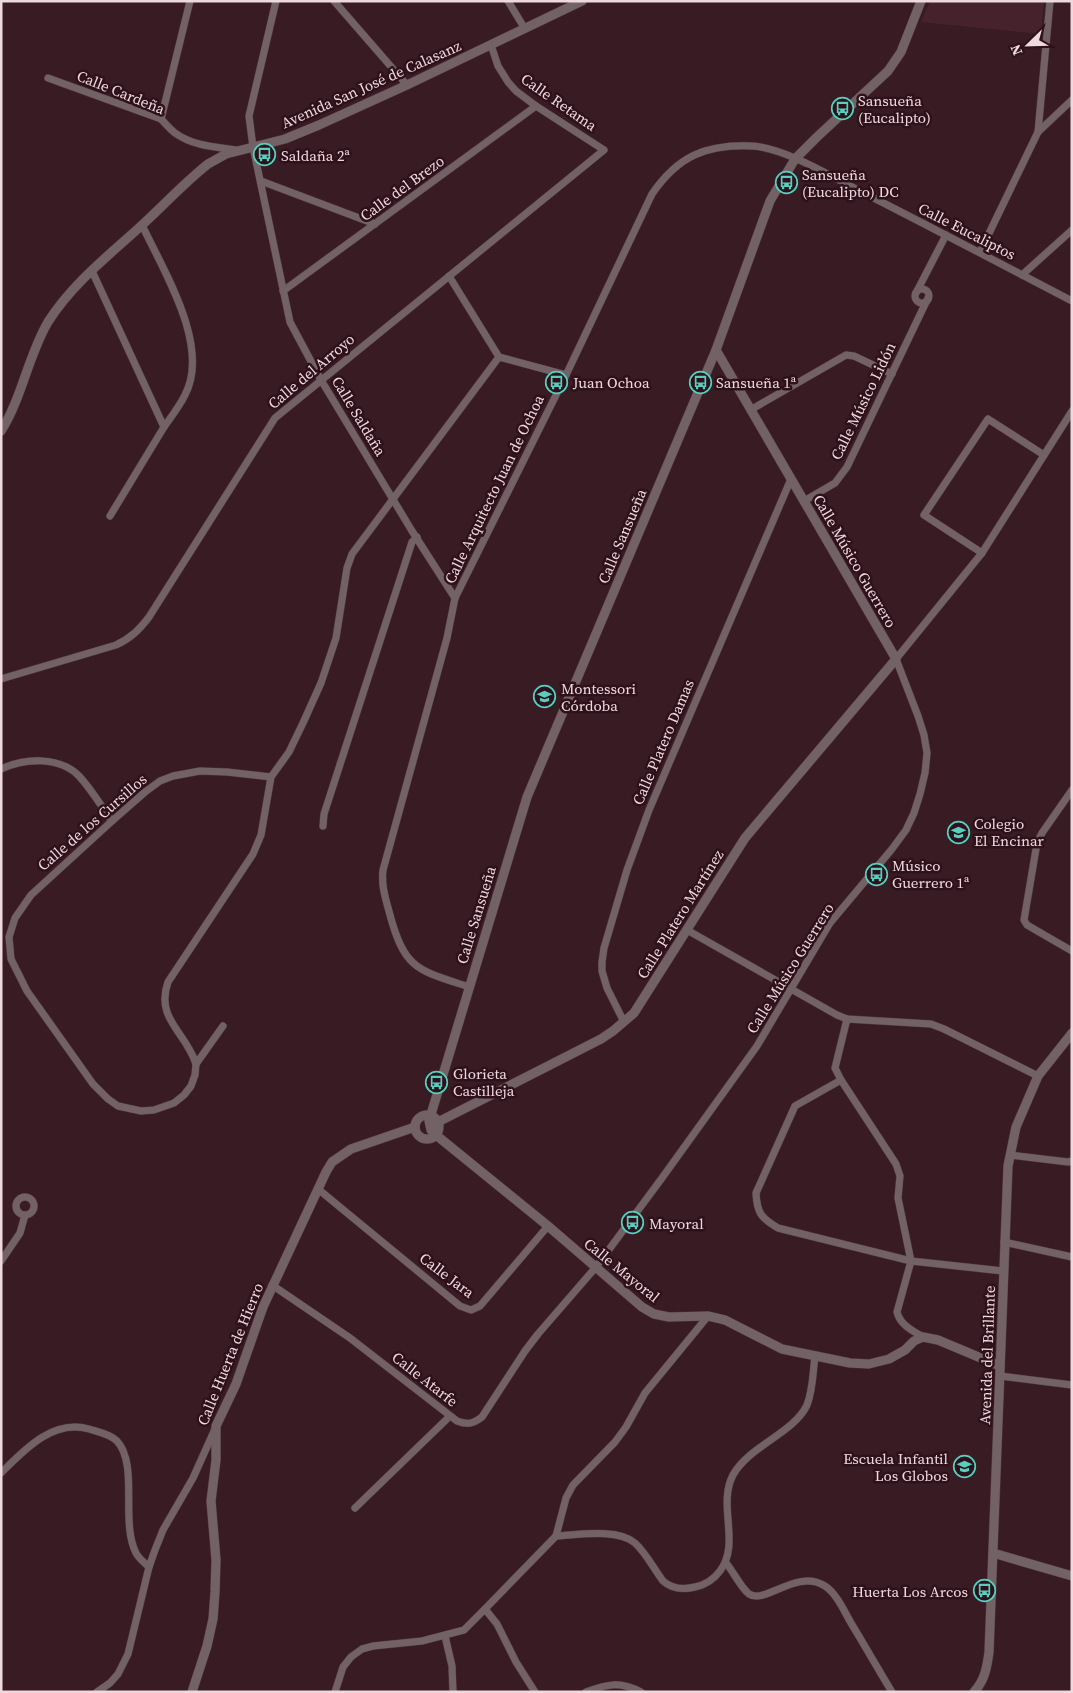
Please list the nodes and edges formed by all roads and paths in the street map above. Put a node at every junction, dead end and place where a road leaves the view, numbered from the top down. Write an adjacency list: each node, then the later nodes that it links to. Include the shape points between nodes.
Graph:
1 (190, 1): 14 (street)
2 (276, 1): 16 (street, Calle Saldaña, via 250,108)
3 (334, 1): 11 (street)
4 (508, 1): 8 (street)
5 (582, 1): 8 (street, Avenida San José de Calasanz)
6 (921, 1): 19 (street, Calle Sansueña, via 896,61)
7 (1050, 1): 15 (street)
8 (525, 29): 9 (street, Avenida San José de Calasanz)
9 (492, 45): 11 (street, Avenida San José de Calasanz); 13 (street, Calle Retama, via 498,66 508,82)
10 (48, 78): 14 (street, Calle Cardeña)
11 (407, 85): 16 (street, Avenida San José de Calasanz, via 301,133)
12 (1072, 100): 15 (street)
13 (536, 106): 18 (street, Calle Retama); 21 (street, Calle del Brezo)
14 (160, 119): 17 (street, Calle Cardeña, via 175,133 195,143)
15 (1038, 132): 25 (street)
16 (254, 147): 17 (street, Avenida San José de Calasanz); 20 (street, Calle Saldaña)
17 (240, 150): 22 (street, Avenida San José de Calasanz, via 208,164)
18 (604, 150): 28 (street, Calle del Arroyo)
19 (795, 159): 24 (street, Calle Eucaliptos); 31 (street, Calle Sansueña, via 770,201); 34 (street, Calle Arquitecto Juan de Ochoa, via 765,148 722,146 700,152 674,167 652,194)
20 (261, 181): 21 (street); 29 (street, Calle Saldaña)
21 (375, 224): 29 (street, Calle del Brezo)
22 (142, 225): 26 (street, Avenida San José de Calasanz); 38 (street, via 185,316 192,349 186,394)
23 (1072, 230): 27 (street)
24 (946, 235): 25 (street, Calle Eucaliptos); 33 (street, Calle Músico Lidón, via 916,292 919,302 926,302 928,298)
25 (980, 252): 27 (street, Calle Eucaliptos)
26 (92, 271): 38 (street); 39 (street, Avenida San José de Calasanz, via 49,321)
27 (1022, 275): 30 (street, Calle Eucaliptos)
28 (448, 276): 32 (street); 35 (street, Calle del Arroyo)
29 (283, 291): 35 (street, Calle Saldaña, via 290,322)
30 (1072, 301)
31 (716, 350): 36 (street, Calle Músico Guerrero); 57 (street, Calle Sansueña, via 527,797)
32 (499, 357): 34 (street); 42 (street)
33 (892, 374): 36 (street, via 846,355); 43 (street, Calle Músico Lidón, via 848,467 835,482)
34 (566, 375): 47 (street, Calle Arquitecto Juan de Ochoa)
35 (321, 380): 42 (street, Calle Saldaña); 49 (street, Calle del Arroyo, via 270,425 138,631 116,645)
36 (752, 409): 41 (street, Calle Músico Guerrero)
37 (1072, 411): 40 (street)
38 (164, 428): 44 (street)
39 (1, 431)
40 (1044, 455): 46 (street); 46 (street, via 988,419 924,515)
41 (791, 479): 43 (street, Calle Músico Guerrero); 60 (street, Calle Platero Damas, via 649,810 627,870 602,962 607,988)
42 (393, 498): 45 (street, Calle Saldaña); 51 (street, via 352,554 336,638 321,683 288,752)
43 (804, 501): 48 (street, Calle Músico Guerrero)
44 (110, 516)
45 (416, 537): 47 (street, Calle Saldaña); 54 (street, via 324,814)
46 (982, 553): 48 (street)
47 (456, 598): 57 (street, Calle Arquitecto Juan de Ochoa, via 382,877 396,938 408,958 428,973)
48 (896, 659): 55 (street, Calle Platero Martínez, via 745,838); 58 (street, Calle Músico Guerrero, via 924,735 925,773 914,813 892,849 830,923)
49 (1, 679)
50 (1, 770): 53 (street, via 34,760 66,768 78,775)
51 (271, 777): 53 (street, Calle de los Cursillos, via 213,771 173,776 152,786); 63 (street, via 261,835 254,854 168,982 164,993 168,1016)
52 (1072, 790): 56 (street, via 1037,843 1024,920 1027,925)
53 (112, 821): 63 (street, Calle de los Cursillos, via 21,908 9,938 11,959 27,991 94,1084 118,1106 147,1111 174,1103 191,1086)
54 (323, 826)
55 (687, 930): 58 (street); 60 (street, Calle Platero Martínez, via 641,1004)
56 (1072, 951)
57 (469, 987): 66 (street, Calle Sansueña)
58 (791, 990): 59 (street); 79 (street, Calle Músico Guerrero, via 752,1054)
59 (847, 1020): 64 (street, via 931,1024); 65 (street, via 835,1068)
60 (624, 1022): 67 (street, Calle Platero Martínez, via 601,1039)
61 (223, 1026): 63 (street, Calle de los Cursillos)
62 (1072, 1033): 64 (street, Avenida del Brillante)
63 (196, 1064)
64 (1038, 1076): 70 (street, Avenida del Brillante, via 1016,1127)
65 (841, 1080): 78 (street, via 896,1164 900,1176 898,1198); 78 (street, via 795,1106 756,1193 756,1205 767,1222 778,1228)
66 (430, 1116): 67 (street, Calle Sansueña); 68 (street, via 420,1118)
67 (434, 1124): 69 (street, Calle Mayoral)
68 (415, 1127): 69 (street, via 423,1138); 72 (street, Calle Huerta de Hierro, via 346,1151 332,1162)
69 (436, 1135): 74 (street, Calle Mayoral)
70 (1010, 1155): 71 (street); 75 (street, Avenida del Brillante)
71 (1072, 1161)
72 (318, 1189): 74 (street, Calle Jara, via 460,1306 471,1310 480,1306); 81 (street, Calle Huerta de Hierro)
73 (25, 1215): 77 (street, via 20,1233)
74 (548, 1226): 79 (street, Calle Mayoral)
75 (1004, 1242): 76 (street); 80 (street, Avenida del Brillante)
76 (1072, 1256)
77 (1, 1261)
78 (912, 1261): 80 (street); 83 (street, via 897,1312 903,1324)
79 (596, 1267): 82 (street, Calle Mayoral, via 654,1314); 88 (street, Calle Atarfe, via 538,1334 482,1417 476,1422 463,1424)
80 (1003, 1271): 85 (street, Avenida del Brillante)
81 (272, 1285): 88 (street, Calle Atarfe, via 350,1338); 89 (street, Calle Huerta de Hierro, via 236,1384)
82 (708, 1316): 84 (street, Calle Mayoral, via 725,1320 782,1349); 94 (street, via 645,1393 615,1442 573,1485 566,1498)
83 (923, 1337): 84 (street, Calle Mayoral, via 889,1359 869,1364); 85 (street)
84 (815, 1356): 96 (street, via 807,1405 793,1423 742,1463 733,1474 728,1488 730,1543)
85 (1000, 1366): 86 (street, Avenida del Brillante)
86 (1000, 1376): 87 (street); 95 (street, Avenida del Brillante)
87 (1072, 1385)
88 (450, 1416): 93 (street)
89 (216, 1426): 90 (street, Calle Huerta de Hierro); 91 (street)
90 (203, 1454): 91 (street, via 209,1454); 97 (street, Calle Huerta de Hierro, via 163,1530)
91 (216, 1460): 102 (street, via 211,1501 216,1560 214,1610 207,1646)
92 (1, 1473): 97 (street, via 47,1433 79,1427 107,1435 117,1442 124,1454 131,1541 137,1555)
93 (356, 1508)
94 (556, 1536): 96 (street, via 624,1536 635,1543 663,1580 675,1588 703,1585); 99 (street)
95 (993, 1553): 98 (street); 109 (street, Avenida del Brillante, via 988,1667)
96 (726, 1563): 108 (street, via 753,1596 802,1581 826,1586 840,1603)
97 (149, 1568): 101 (street, Calle Huerta de Hierro, via 128,1654 118,1674)
98 (1072, 1576)
99 (485, 1609): 100 (street, via 464,1630); 105 (street, via 497,1624)
100 (445, 1636): 103 (street, via 362,1650 343,1666); 104 (street, via 452,1666)
101 (98, 1692)
102 (192, 1692)
103 (335, 1692)
104 (453, 1692)
105 (535, 1692)
106 (586, 1692): 107 (street, via 613,1684)
107 (641, 1692)
108 (892, 1692)
109 (974, 1692)

